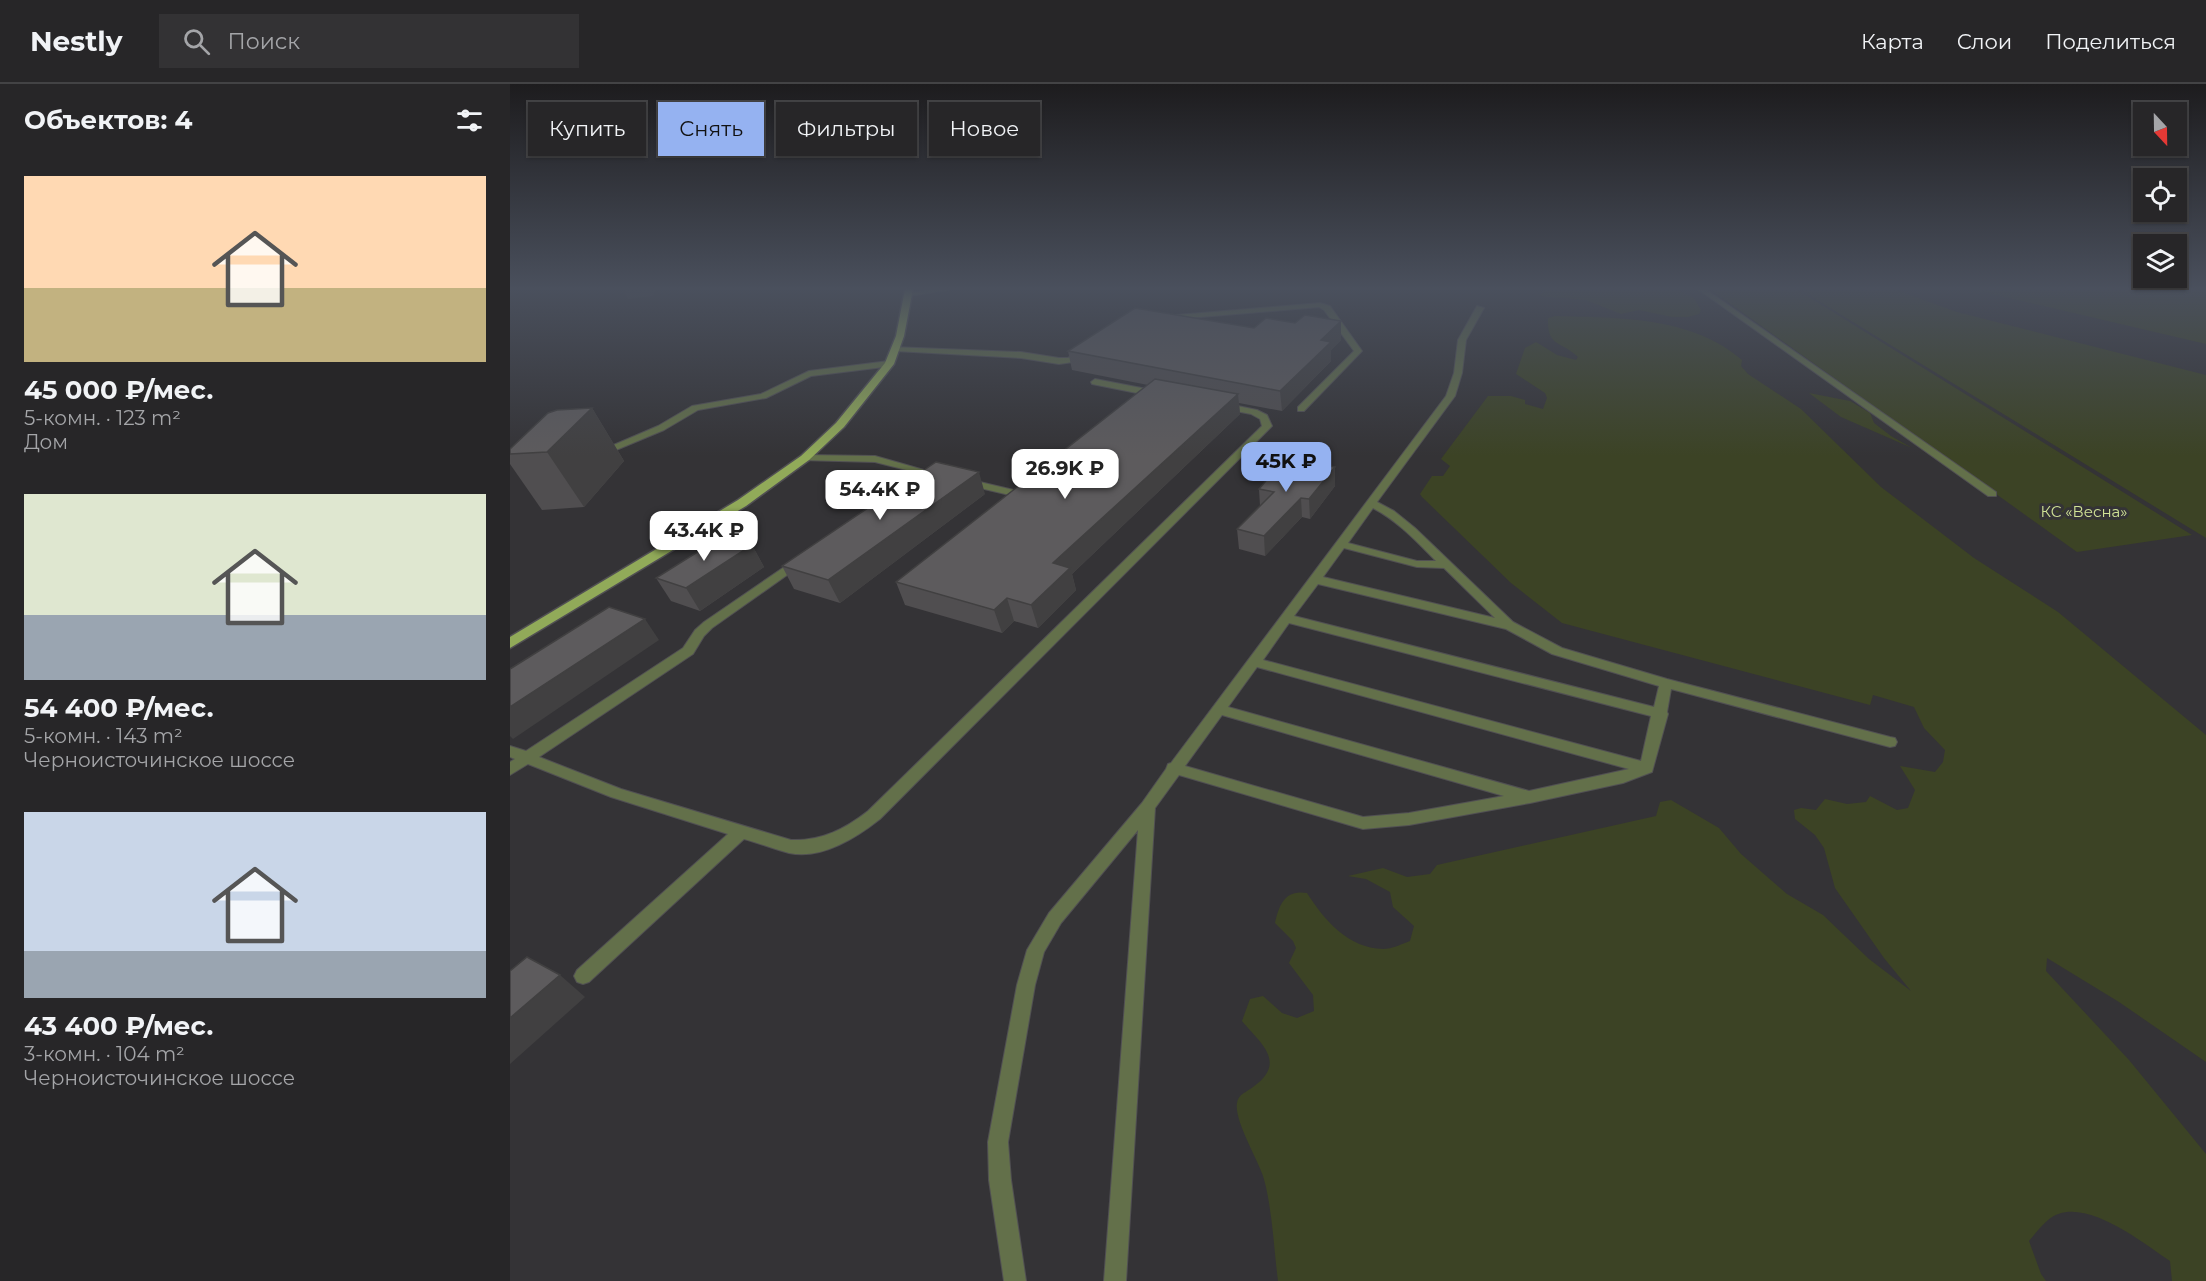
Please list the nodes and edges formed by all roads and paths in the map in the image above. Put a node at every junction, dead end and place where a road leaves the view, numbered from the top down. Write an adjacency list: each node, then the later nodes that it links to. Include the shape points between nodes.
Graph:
1 (896, 345): 6 (main road)
2 (1353, 345): 13 (lane, via 1358,351)
3 (1461, 345): 18 (lane, via 1450,396)
4 (1780, 345): 17 (lane)
5 (1092, 346): 6 (lane, via 1065,361)
6 (895, 349): 7 (main road)
7 (886, 369): 14 (lane, via 809,374 763,396 695,408 661,428); 15 (main road, via 840,425)
8 (1095, 382): 9 (lane)
9 (1150, 392): 10 (lane); 11 (lane)
10 (1168, 396)
11 (1135, 404)
12 (1211, 404): 38 (lane, via 1254,412 1264,417 1267,426 874,814 837,839 811,847 791,847)
13 (1301, 409)
14 (593, 456)
15 (805, 458): 16 (lane, via 875,459 1028,496); 25 (main road, via 742,503)
16 (1036, 489)
17 (1992, 494)
18 (1371, 503): 19 (lane); 21 (lane, via 1390,513)
19 (1340, 544): 21 (lane, via 1417,564); 22 (lane)
20 (813, 552): 32 (lane, via 708,625 688,651)
21 (1447, 565): 24 (lane)
22 (1314, 579): 23 (lane); 24 (lane)
23 (1285, 618): 26 (lane); 29 (lane)
24 (1509, 625): 27 (lane, via 1557,651)
25 (510, 642)
26 (1254, 662): 28 (lane); 34 (lane)
27 (1666, 684): 29 (lane); 30 (lane)
28 (1218, 709): 33 (lane); 36 (lane)
29 (1661, 714): 34 (lane)
30 (1890, 742)
31 (510, 751): 32 (lane)
32 (527, 758): 35 (lane); 38 (lane, via 616,793)
33 (1173, 768): 36 (lane, via 1363,824); 37 (lane)
34 (1647, 768): 36 (lane)
35 (510, 769)
36 (1530, 797)
37 (1147, 807): 40 (lane, via 1055,918 1031,965 998,1143); 41 (lane)
38 (742, 831): 39 (lane)
39 (583, 976)
40 (1015, 1281)
41 (1114, 1281)

